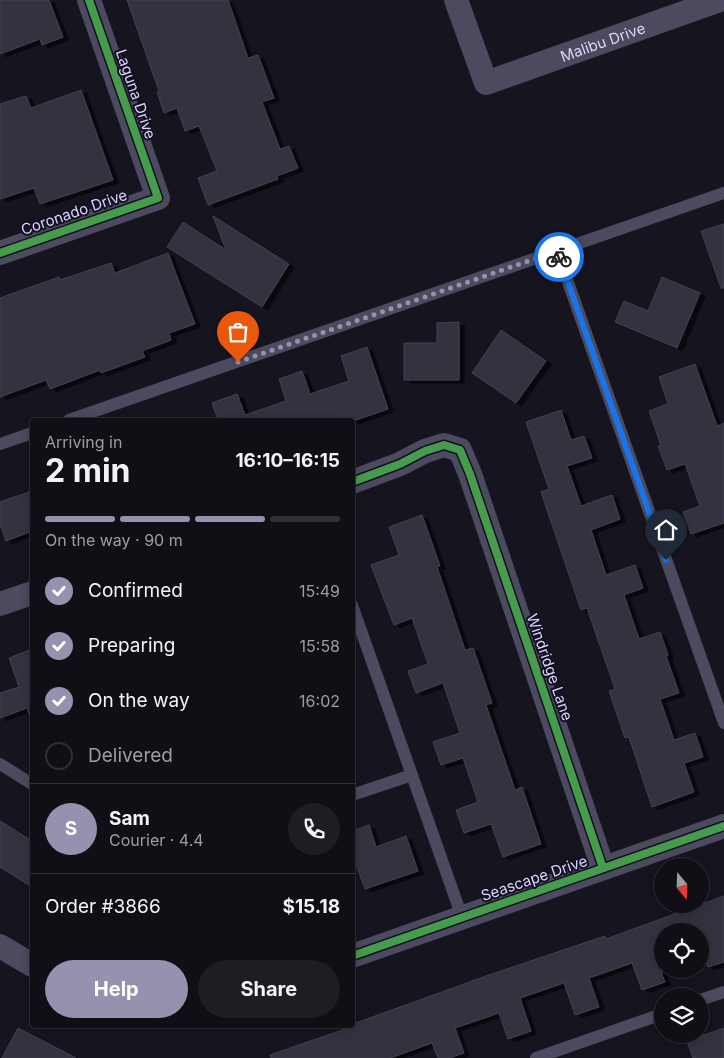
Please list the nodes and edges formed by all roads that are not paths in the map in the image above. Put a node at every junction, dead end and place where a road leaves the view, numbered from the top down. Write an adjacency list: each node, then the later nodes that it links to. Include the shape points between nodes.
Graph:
1 (89, 0): 5 (street, Laguna Drive)
2 (456, 0): 3 (street, Malibu Drive, via 486,82)
3 (720, 0)
4 (724, 193): 6 (lane)
5 (158, 198): 7 (street, Coronado Drive)
6 (557, 251): 8 (lane); 15 (lane)
7 (0, 253)
8 (75, 418)
9 (30, 434): 10 (lane)
10 (0, 444)
11 (355, 481): 21 (street, Windridge Lane, via 444,444 460,450)
12 (30, 594): 13 (street)
13 (0, 604)
14 (355, 614): 17 (lane)
15 (724, 723)
16 (0, 764): 18 (lane)
17 (412, 775): 19 (lane); 22 (lane)
18 (30, 783)
19 (355, 794)
20 (724, 826): 21 (street, Seascape Drive)
21 (603, 868): 22 (street, Seascape Drive)
22 (462, 917): 24 (street, Seascape Drive)
23 (0, 946): 25 (street)
24 (355, 955)
25 (30, 964)
26 (724, 992): 27 (lane)
27 (709, 997)
28 (654, 1017): 29 (lane)
29 (536, 1058)

